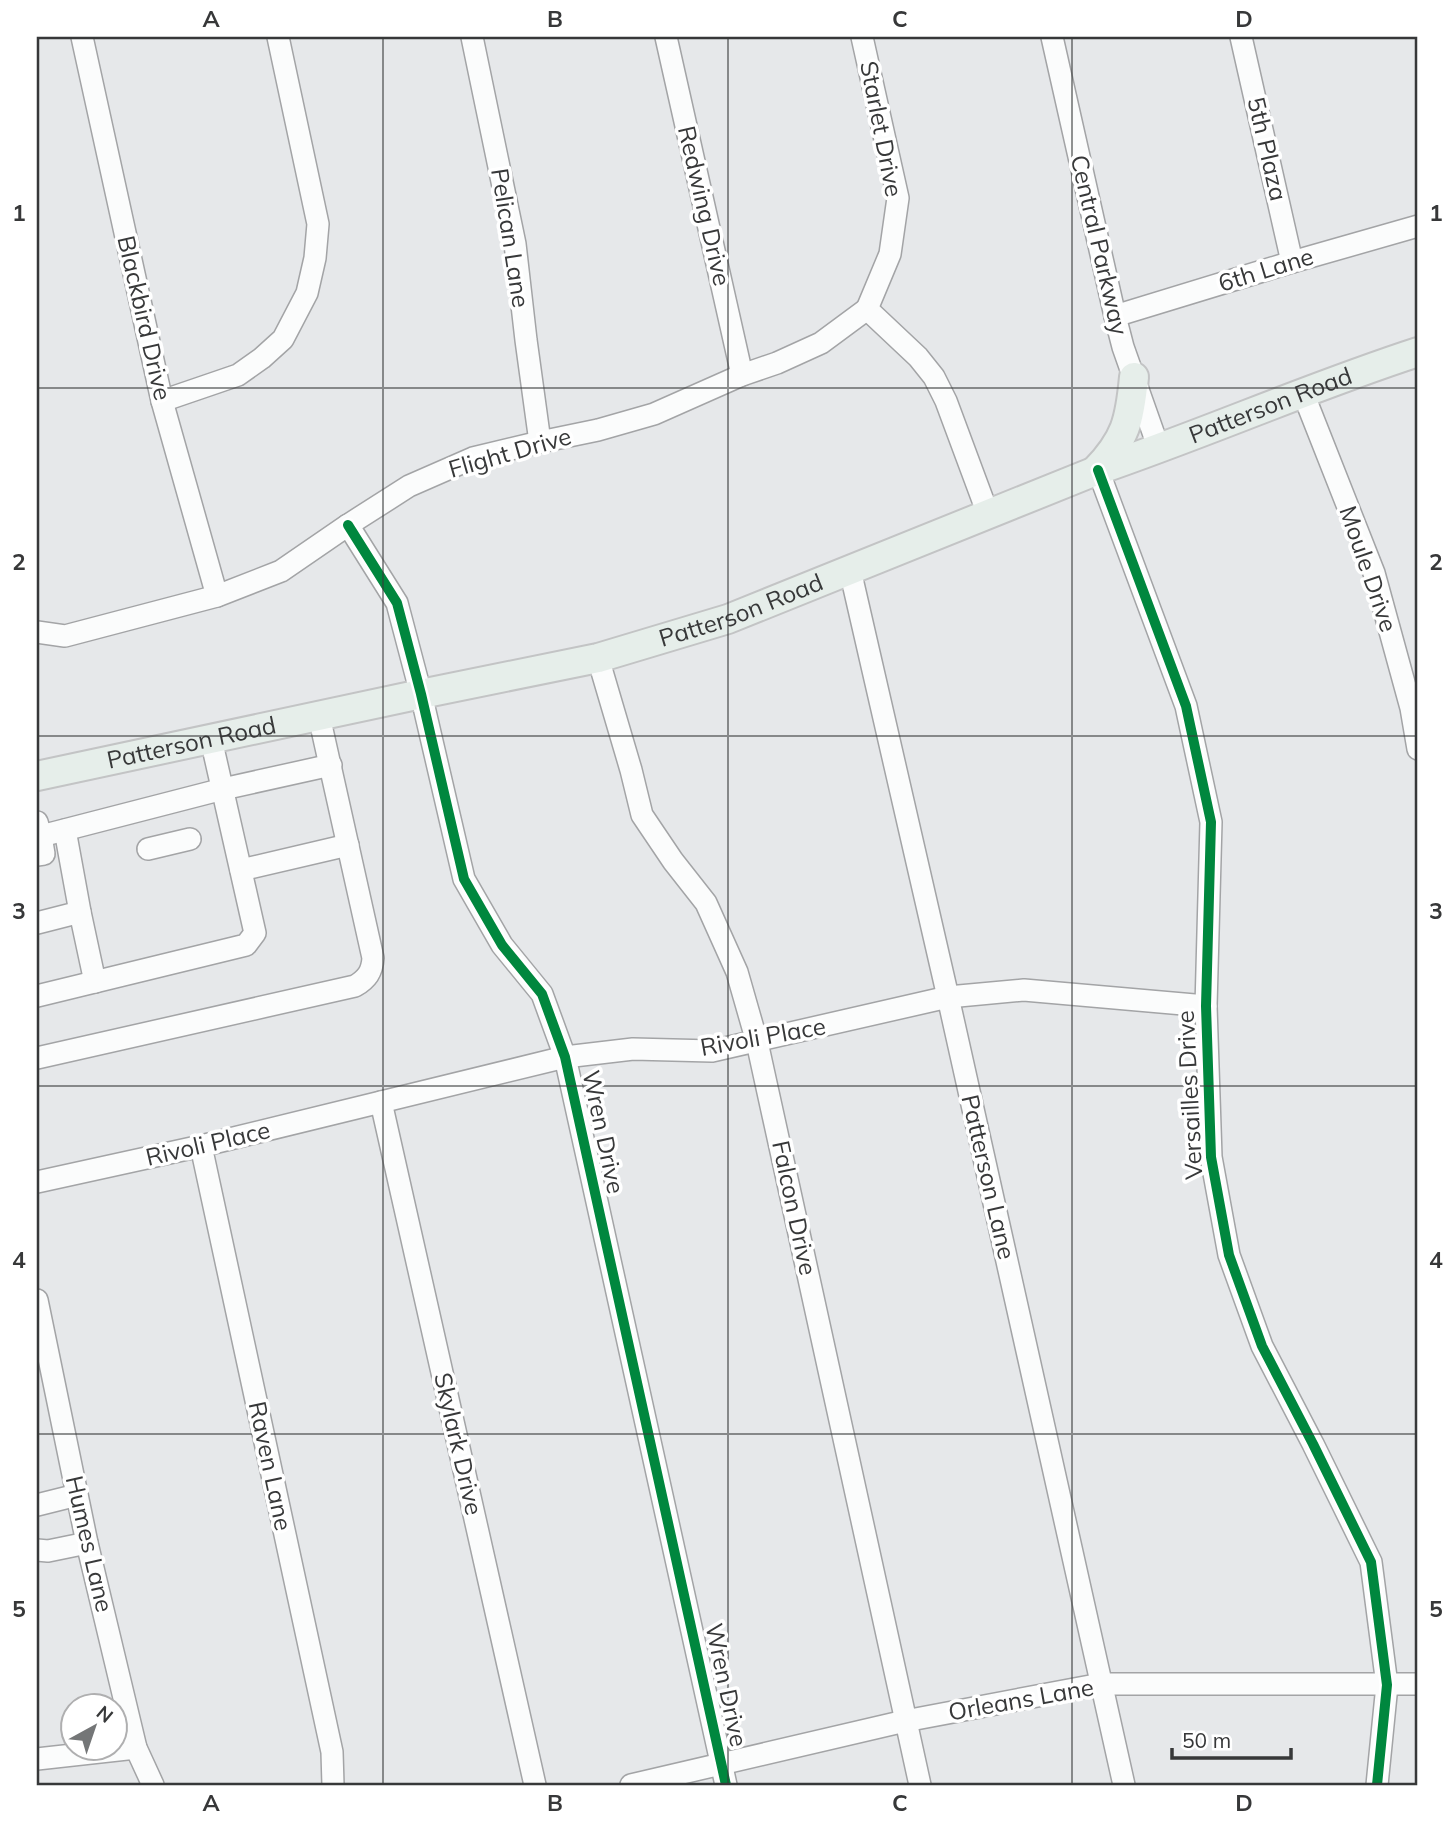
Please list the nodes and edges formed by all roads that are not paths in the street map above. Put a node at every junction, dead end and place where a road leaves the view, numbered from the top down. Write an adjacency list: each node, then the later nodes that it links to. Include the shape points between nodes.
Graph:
1 (82, 37): 16 (street, Blackbird Drive)
2 (278, 37): 16 (street, via 318,225 307,293 283,339 262,358 238,375)
3 (472, 37): 17 (street, Pelican Lane, via 516,244)
4 (666, 37): 13 (street, Redwing Drive)
5 (862, 37): 10 (street, Starlet Drive, via 898,198 890,254)
6 (1052, 37): 11 (street, Central Parkway)
7 (1241, 37): 9 (street, 5th Plaza)
8 (1418, 226): 9 (street, 6th Lane)
9 (1292, 262): 11 (street, 6th Lane)
10 (867, 309): 13 (street, Flight Drive, via 821,343); 20 (street, via 934,377)
11 (1115, 316): 14 (street, Central Parkway)
12 (1418, 352): 15 (main road, Patterson Road)
13 (742, 375): 17 (street, Flight Drive, via 654,414)
14 (1134, 377): 18 (street, Central Parkway); 19 (main road, via 1126,427)
15 (1303, 393): 18 (main road, Patterson Road); 29 (street, Moule Drive, via 1374,573)
16 (162, 401): 23 (street, Blackbird Drive)
17 (540, 442): 21 (street, Flight Drive, via 473,458 409,486)
18 (1159, 449): 19 (main road, Patterson Road)
19 (1096, 471): 20 (main road, Patterson Road); 46 (street, Versailles Drive, via 1186,706 1211,822)
20 (988, 514): 22 (main road, Patterson Road)
21 (348, 525): 23 (street, Flight Drive, via 281,571); 26 (street, Wren Drive, via 397,603)
22 (850, 570): 25 (main road, Patterson Road, via 728,619); 45 (street, Patterson Lane)
23 (217, 596): 24 (street, Flight Drive, via 65,636)
24 (37, 632)
25 (598, 658): 26 (main road, Patterson Road); 47 (street, Falcon Drive, via 642,815 706,903 737,972)
26 (421, 694): 27 (main road, Patterson Road); 48 (street, Wren Drive, via 464,879 502,945 542,994)
27 (319, 716): 28 (main road, Patterson Road); 31 (street)
28 (211, 739): 32 (main road, Patterson Road); 34 (street)
29 (1418, 750)
30 (37, 764): 32 (main road, via 68,757)
31 (331, 765): 34 (street); 38 (street)
32 (78, 767): 33 (main road, Patterson Road)
33 (37, 776)
34 (223, 789): 35 (street); 40 (street)
35 (65, 830): 36 (street); 41 (street)
36 (38, 838)
37 (190, 839): 39 (street)
38 (348, 845): 40 (street); 49 (street, via 373,958 372,970 362,982)
39 (148, 849)
40 (241, 870): 43 (street, via 255,933 246,945)
41 (80, 912): 42 (street); 43 (street)
42 (37, 923)
43 (95, 982): 44 (street)
44 (37, 996)
45 (948, 998): 46 (street, Rivoli Place, via 1024,990); 47 (street, Rivoli Place); 59 (street, Patterson Lane)
46 (1206, 1006): 61 (street, Versailles Drive, via 1211,1157 1229,1255 1262,1346 1371,1562)
47 (757, 1042): 48 (street, Rivoli Place, via 712,1051 633,1049); 62 (street, Falcon Drive)
48 (565, 1057): 50 (street, Rivoli Place); 65 (street, Wren Drive)
49 (37, 1058)
50 (381, 1102): 51 (street, Rivoli Place); 68 (street, Skylark Drive)
51 (201, 1146): 52 (street, Rivoli Place); 67 (street, Raven Lane, via 332,1752)
52 (37, 1182)
53 (38, 1310): 54 (street, Humes Lane)
54 (42, 1347): 55 (street, Humes Lane)
55 (77, 1495): 56 (street); 57 (street, Humes Lane)
56 (37, 1505)
57 (87, 1543): 58 (street); 63 (street, Humes Lane)
58 (37, 1550)
59 (1101, 1684): 61 (street, Orleans Lane); 62 (street, Orleans Lane); 71 (street, Patterson Lane)
60 (1418, 1684): 61 (street, Orleans Lane)
61 (1387, 1685): 72 (street, Versailles Drive)
62 (905, 1721): 65 (street, Orleans Lane); 70 (street, Falcon Drive)
63 (136, 1748): 64 (street); 66 (street, Humes Lane)
64 (37, 1759)
65 (724, 1775): 69 (street, Orleans Lane)
66 (153, 1785)
67 (333, 1785)
68 (535, 1785)
69 (631, 1785)
70 (920, 1785)
71 (1124, 1785)
72 (1377, 1785)

